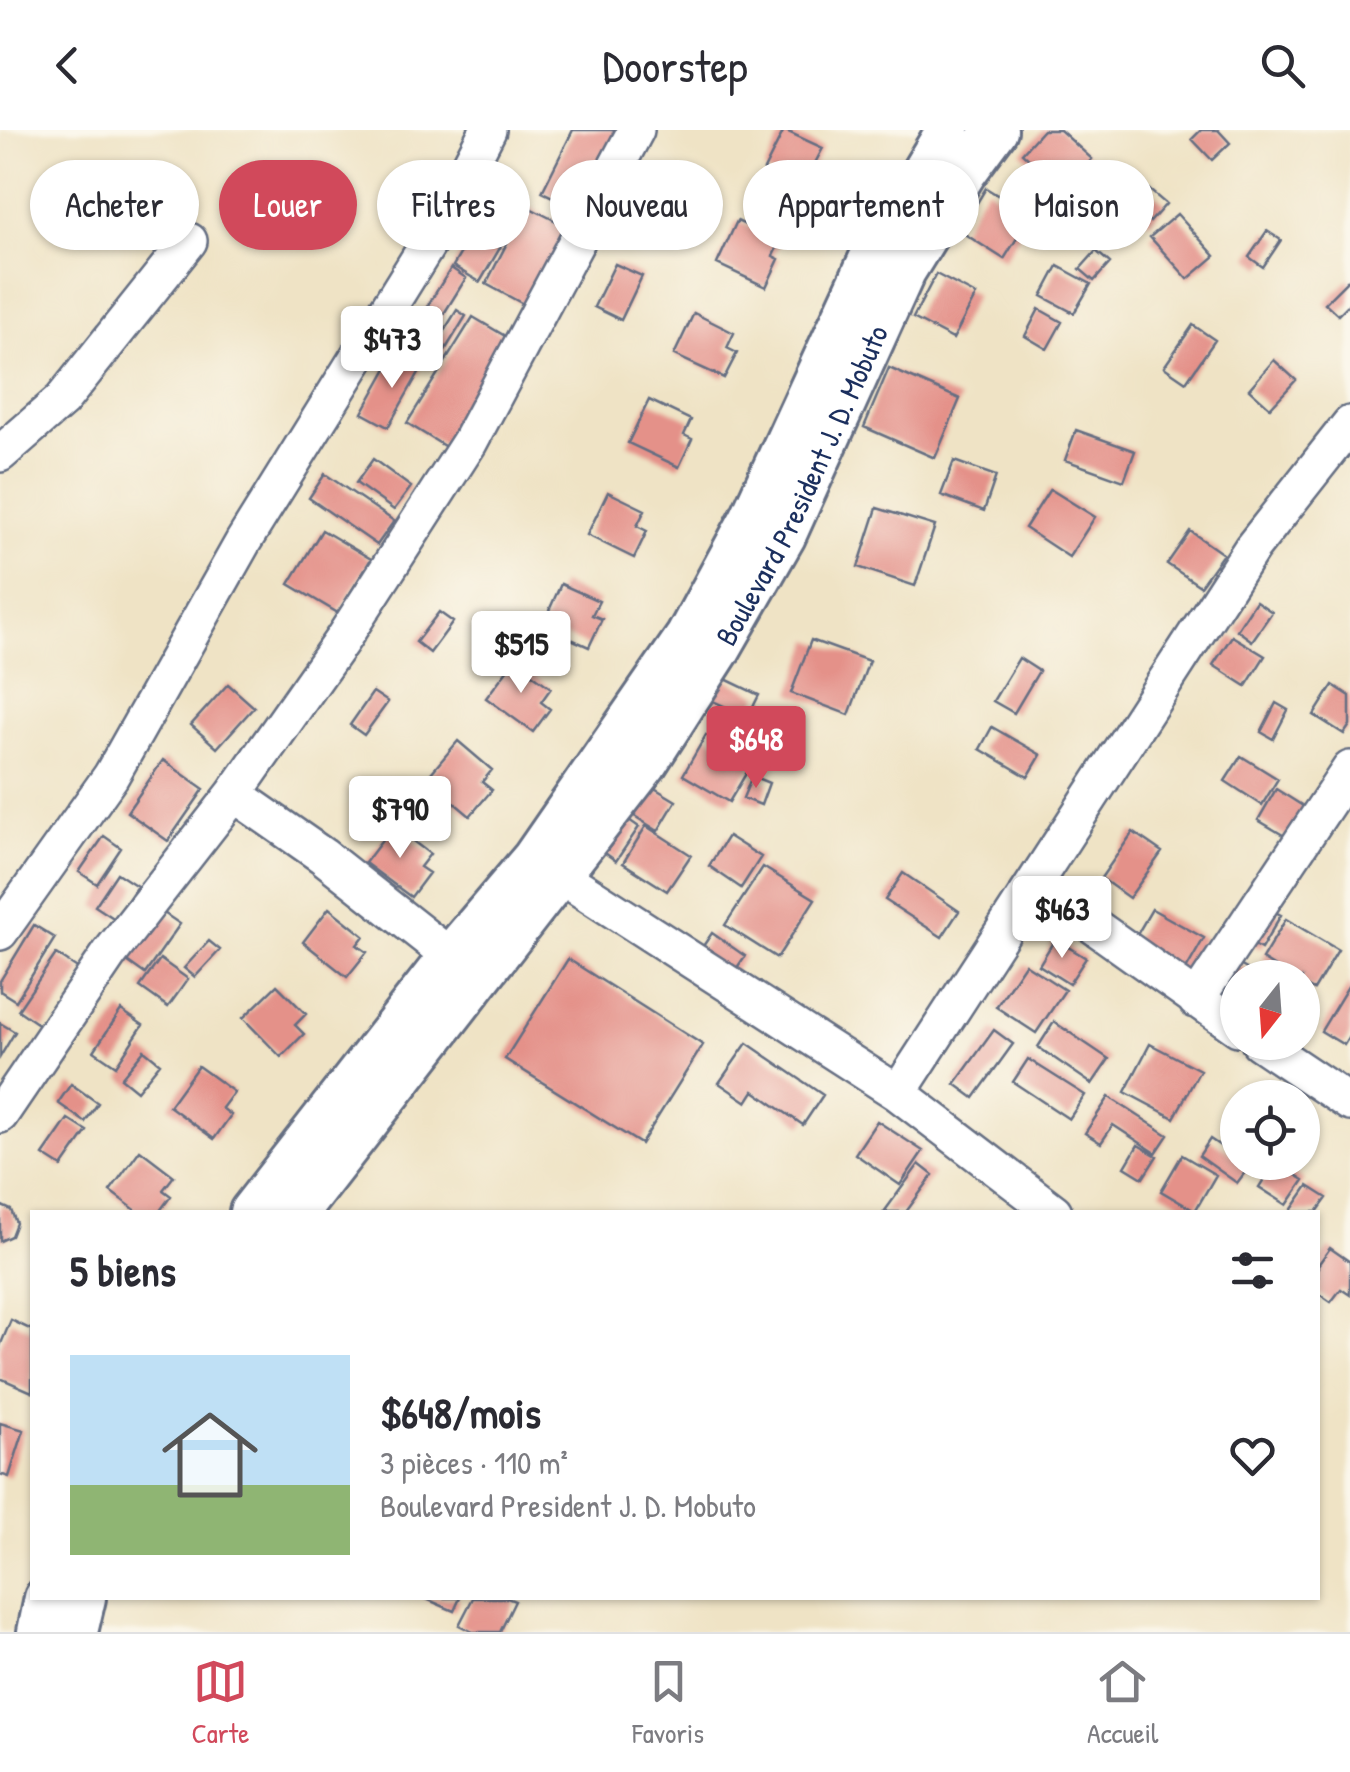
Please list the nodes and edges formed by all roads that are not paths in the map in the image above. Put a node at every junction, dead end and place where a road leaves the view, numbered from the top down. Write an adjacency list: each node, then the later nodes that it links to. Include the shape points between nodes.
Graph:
1 (488, 130): 12 (street, via 436,232 243,542 111,776)
2 (636, 130): 9 (street, via 469,442)
3 (948, 130): 10 (street, Boulevard President J. D. Mobuto, via 870,260 751,519 687,637)
4 (996, 130): 10 (street, Boulevard President J. D. Mobuto, via 904,271 784,536 728,635 646,763)
5 (181, 250): 7 (street, via 62,400)
6 (1350, 424): 11 (street, via 1252,548)
7 (0, 454)
8 (1350, 770): 14 (street)
9 (234, 794): 13 (street); 19 (street, via 110,953)
10 (547, 868): 13 (street, Boulevard President J. D. Mobuto); 17 (street)
11 (1036, 885): 14 (street); 17 (street)
12 (0, 932)
13 (463, 967): 20 (street, Boulevard President J. D. Mobuto); 21 (street, Boulevard President J. D. Mobuto)
14 (1196, 1000): 15 (street)
15 (1220, 1016)
16 (1286, 1060): 18 (street)
17 (898, 1094): 22 (street)
18 (1350, 1103)
19 (0, 1115)
20 (253, 1210)
21 (298, 1210)
22 (1051, 1210)
23 (46, 1600): 25 (street)
24 (84, 1600): 26 (street)
25 (39, 1632)
26 (76, 1632)

